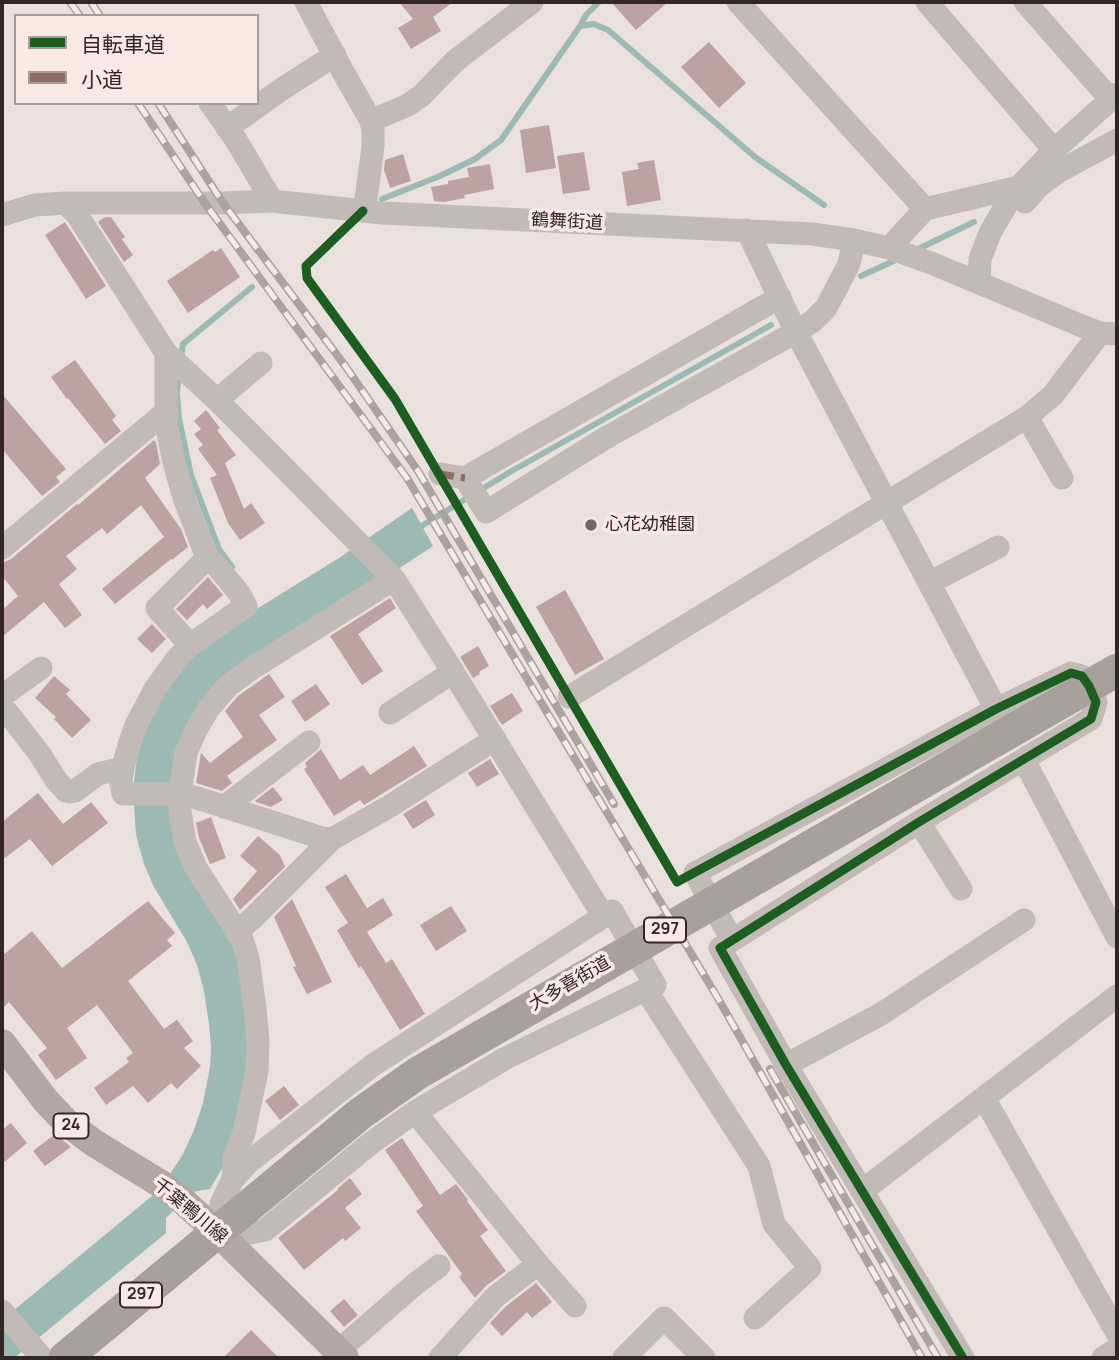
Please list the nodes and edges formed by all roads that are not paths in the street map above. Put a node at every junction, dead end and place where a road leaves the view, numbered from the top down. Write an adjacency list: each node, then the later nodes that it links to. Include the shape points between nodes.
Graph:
1 (306, 2): 6 (street)
2 (532, 2): 9 (street, via 455,61 408,106)
3 (738, 2): 17 (street)
4 (927, 2): 12 (street)
5 (1025, 2): 7 (street)
6 (335, 55): 9 (street); 10 (street)
7 (1114, 97): 12 (street)
8 (211, 105): 10 (street)
9 (371, 121): 18 (street, via 373,146)
10 (227, 128): 14 (street)
11 (1117, 140): 22 (street, via 1040,186 1010,224)
12 (1054, 150): 13 (street)
13 (1019, 187): 17 (street); 22 (street, via 990,233 980,259)
14 (272, 201): 15 (street, 鶴舞街道); 18 (street, 鶴舞街道)
15 (65, 203): 16 (street, 鶴舞街道); 26 (street, via 76,213)
16 (4, 207)
17 (925, 209): 21 (street)
18 (363, 211): 19 (street, 鶴舞街道)
19 (747, 230): 20 (street, 鶴舞街道); 23 (street)
20 (854, 240): 21 (street, 鶴舞街道); 24 (street, via 849,264 826,308)
21 (889, 248): 22 (street, 鶴舞街道)
22 (979, 283): 25 (street, 鶴舞街道)
23 (779, 297): 24 (street); 29 (street)
24 (796, 332): 32 (street); 36 (street)
25 (1108, 333): 31 (street)
26 (166, 354): 28 (street); 30 (street)
27 (261, 363): 28 (street)
28 (217, 400): 40 (street)
29 (588, 407): 32 (street); 34 (street)
30 (167, 411): 38 (street); 39 (street, via 173,458)
31 (1027, 417): 35 (street); 36 (street)
32 (607, 437): 34 (street, via 486,512)
33 (440, 474): 34 (street)
34 (465, 478)
35 (1062, 478)
36 (886, 504): 41 (street); 47 (street)
37 (998, 547): 41 (street)
38 (2, 548)
39 (207, 558): 42 (street, via 157,608); 42 (street, via 246,606)
40 (392, 578): 44 (street); 55 (street, via 228,687 209,708 186,753)
41 (929, 583): 49 (street)
42 (190, 645): 54 (street, via 145,705)
43 (41, 668): 46 (street)
44 (453, 672): 50 (street); 51 (street)
45 (1103, 678): 49 (street, via 1071,673); 53 (street, via 1091,719); 71 (highway, 大多喜街道 / 297, via 418,1073)
46 (2, 696)
47 (569, 697)
48 (2, 709): 54 (street, via 66,791 75,791 98,774)
49 (996, 709): 64 (street, via 695,873)
50 (390, 712)
51 (495, 739): 58 (street); 60 (street)
52 (309, 742): 56 (street)
53 (1024, 760): 57 (street); 63 (street)
54 (123, 768): 55 (street, via 122,794)
55 (180, 794): 56 (street); 62 (street, via 181,826 190,856)
56 (224, 807): 58 (street)
57 (919, 822): 59 (street); 64 (street)
58 (332, 839): 62 (street)
59 (961, 889)
60 (604, 917): 65 (street, via 612,911 655,985); 71 (street, via 373,1065 249,1161)
61 (1024, 920): 68 (street, via 881,1014)
62 (236, 932): 71 (street, via 248,958 258,1055 252,1100 234,1158)
63 (1117, 937)
64 (732, 940): 68 (street, via 720,948)
65 (646, 990): 70 (street, via 506,1058); 78 (street, via 759,1166 774,1224 810,1268)
66 (1115, 1006): 69 (street)
67 (2, 1043): 73 (main road, 千葉鴨川線 / 24, via 66,1122 172,1192)
68 (786, 1065): 72 (street)
69 (984, 1098): 72 (street); 79 (street)
70 (415, 1112): 73 (street, via 265,1230 240,1235); 74 (street)
71 (245, 1189): 73 (highway, 大多喜街道 / 297)
72 (862, 1191): 87 (street)
73 (217, 1232): 82 (highway, 大多喜街道 / 297); 83 (main road, 千葉鴨川線 / 24)
74 (538, 1264): 76 (street); 84 (street, via 495,1297)
75 (439, 1266): 83 (street)
76 (575, 1306)
77 (3, 1312): 81 (street)
78 (755, 1318)
79 (1117, 1333)
80 (1117, 1349): 88 (street)
81 (37, 1352)
82 (78, 1354)
83 (342, 1355)
84 (440, 1358)
85 (624, 1358): 86 (street, via 664,1318)
86 (704, 1358)
87 (963, 1358)
88 (1103, 1358)

